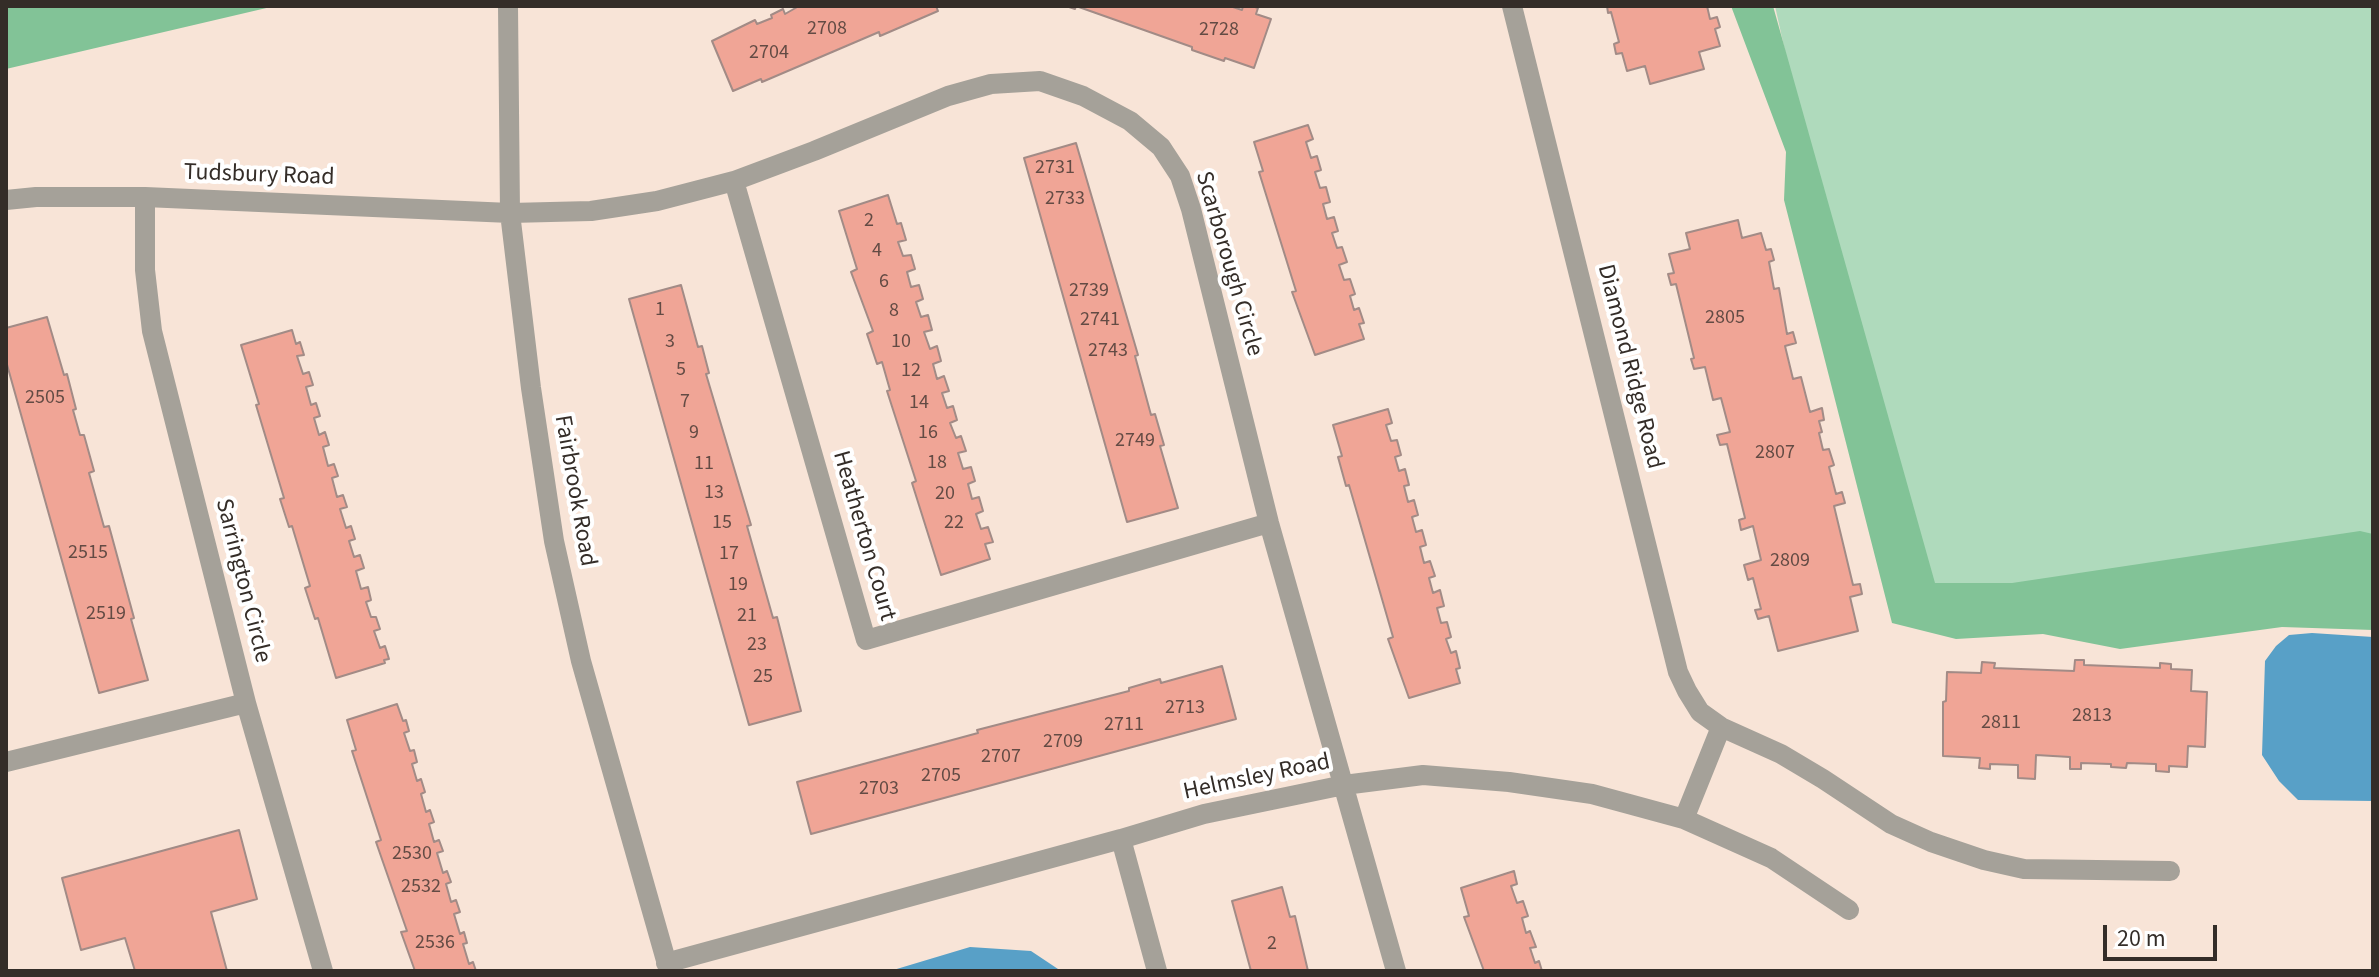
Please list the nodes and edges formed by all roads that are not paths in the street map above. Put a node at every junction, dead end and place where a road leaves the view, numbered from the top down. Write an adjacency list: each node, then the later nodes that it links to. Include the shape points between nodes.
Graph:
1 (508, 6): 6 (street, Fairbrook Road)
2 (1512, 6): 9 (street, Diamond Ridge Road, via 1678,672 1700,712)
3 (734, 181): 6 (street, Scarborough Circle, via 604,209); 7 (street, Scarborough Circle, via 991,84 1040,81 1130,121 1161,147 1184,187); 7 (street, Heatherton Court, via 866,640)
4 (145, 197): 5 (street, Tudsbury Road); 6 (street, Tudsbury Road); 8 (street, Sarrington Circle, via 152,331)
5 (6, 200)
6 (510, 213): 16 (street, Fairbrook Road, via 554,541 581,661)
7 (1269, 523): 11 (street, Scarborough Circle)
8 (246, 703): 10 (street); 17 (street, Sarrington Circle)
9 (1721, 727): 12 (street); 14 (street, Diamond Ridge Road, via 1781,754 1891,824 1984,860 2024,869)
10 (6, 762)
11 (1344, 785): 12 (street, Helmsley Road, via 1423,775 1509,782 1592,794); 13 (street, Helmsley Road, via 1204,814); 19 (street, Scarborough Circle)
12 (1684, 819): 15 (street, Helmsley Road, via 1771,858)
13 (1121, 839): 16 (street, Helmsley Road); 18 (street)
14 (2170, 871)
15 (1849, 910)
16 (667, 967)
17 (323, 971)
18 (1157, 971)
19 (1396, 971)

